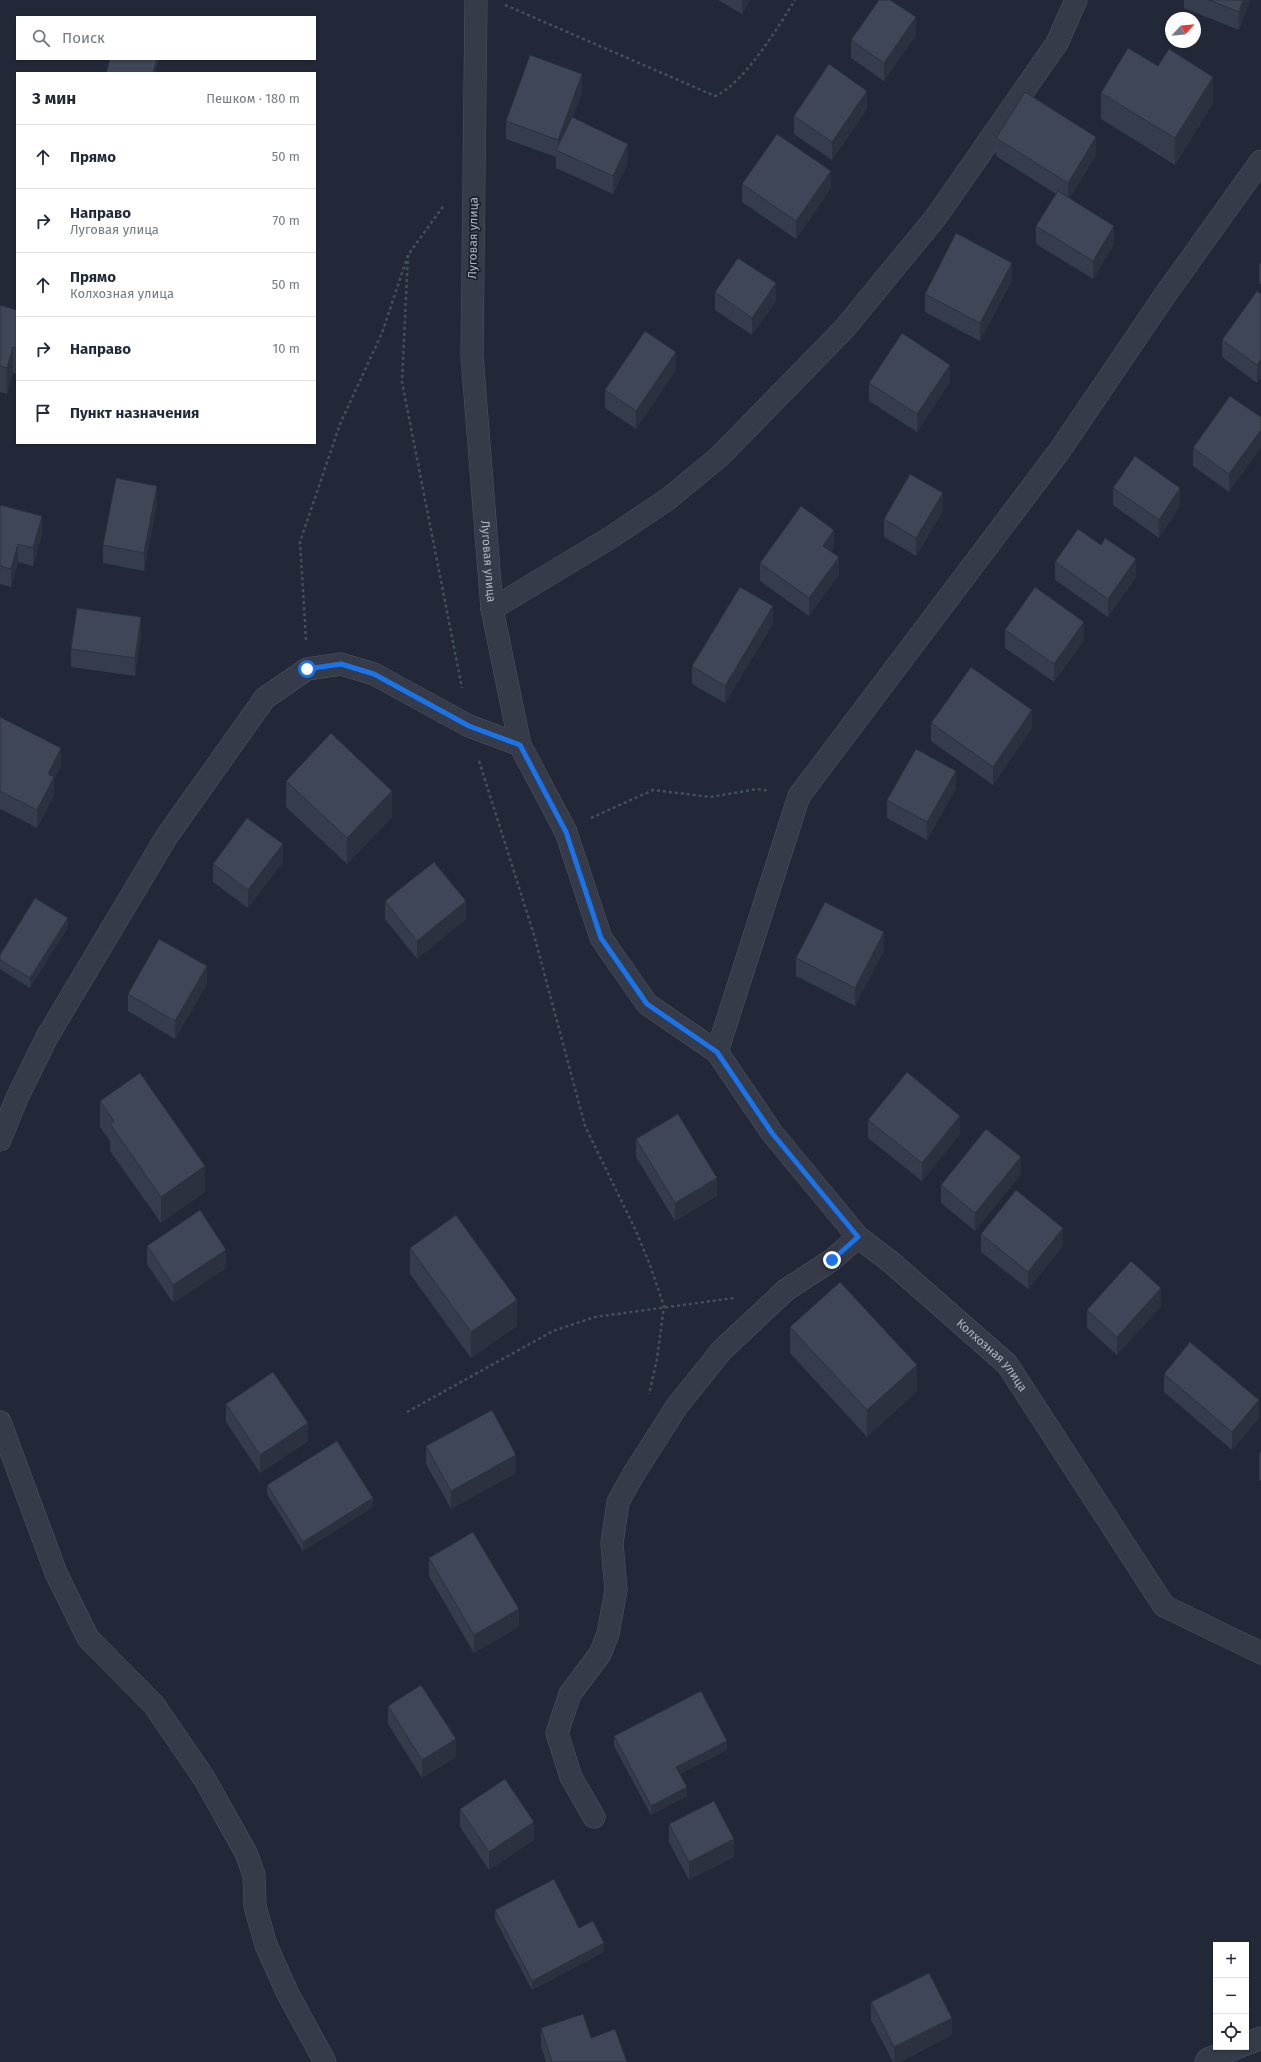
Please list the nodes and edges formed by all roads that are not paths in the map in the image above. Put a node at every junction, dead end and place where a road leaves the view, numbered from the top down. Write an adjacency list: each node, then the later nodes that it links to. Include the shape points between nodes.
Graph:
1 (476, 0): 4 (street, Луговая улица, via 472,356)
2 (1076, 0): 4 (street, via 1057,43 936,217 844,329 720,456 668,499 613,536)
3 (1261, 161): 6 (street, via 1165,295 1060,450 799,796)
4 (492, 608): 5 (street, Луговая улица)
5 (520, 745): 6 (street, Луговая улица, via 566,832 601,938 647,1004); 7 (street, via 469,726 374,674 341,664 307,669 265,698 167,836 48,1037 17,1098)
6 (717, 1052): 8 (street, Колхозная улица, via 772,1133)
7 (0, 1140)
8 (858, 1237): 10 (street, Колхозная улица, via 892,1263 1007,1364 1164,1606); 11 (street, via 832,1260 786,1290 722,1350 677,1406 618,1502 612,1543 616,1590 608,1634 600,1654 570,1694 557,1733 571,1777)
9 (0, 1422): 15 (street, via 56,1572 88,1638 154,1705 204,1778 246,1853 254,1875 255,1906 266,1945 288,1994)
10 (1261, 1653)
11 (594, 1817)
12 (1261, 2038): 13 (street)
13 (1249, 2043)
14 (1231, 2050): 16 (street)
15 (325, 2062)
16 (1206, 2062)

